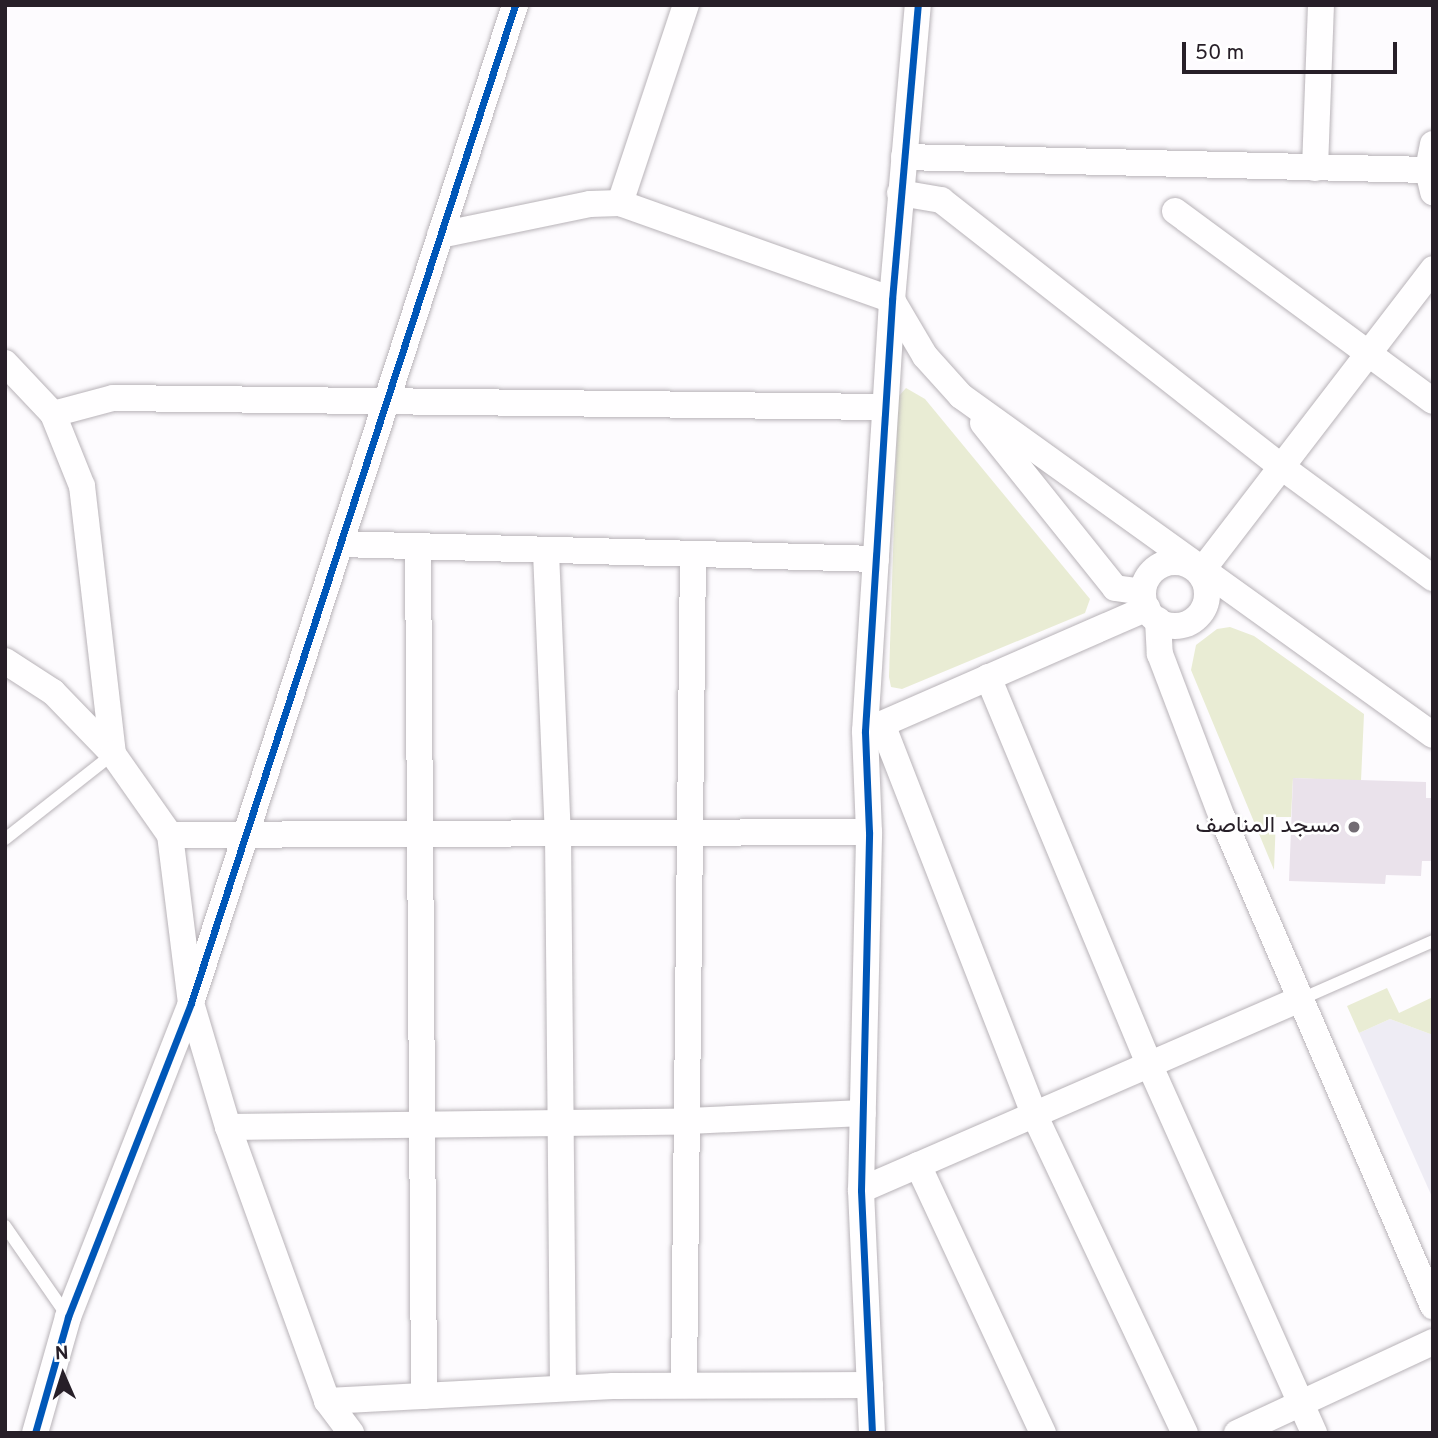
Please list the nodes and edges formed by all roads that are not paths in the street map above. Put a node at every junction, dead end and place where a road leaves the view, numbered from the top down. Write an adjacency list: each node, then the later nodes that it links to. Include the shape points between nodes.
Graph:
1 (515, 5): 11 (street)
2 (686, 5): 9 (street)
3 (918, 5): 5 (street)
4 (1321, 5): 6 (street)
5 (904, 157): 6 (street); 8 (street)
6 (1315, 168): 7 (street)
7 (1431, 169)
8 (900, 193): 13 (street); 21 (street, via 941,200)
9 (620, 203): 11 (street, via 590,204); 13 (street)
10 (1175, 211): 14 (street)
11 (440, 235): 18 (street)
12 (1433, 269): 14 (street)
13 (892, 300): 16 (street, via 925,356); 19 (street)
14 (1369, 354): 17 (street); 21 (street)
15 (5, 363): 20 (street)
16 (961, 396): 27 (street); 29 (street, via 1115,588)
17 (1433, 401)
18 (386, 402): 19 (street); 20 (street, via 113,398); 22 (street)
19 (884, 407): 26 (street)
20 (53, 414): 34 (street, via 82,486)
21 (1283, 468): 27 (street); 28 (street)
22 (340, 544): 23 (street); 37 (street)
23 (418, 549): 24 (street); 40 (street)
24 (546, 552): 25 (street); 38 (street)
25 (693, 555): 26 (street); 36 (street)
26 (876, 559): 32 (street)
27 (1200, 573): 29 (street, via 1186,564 1167,563 1150,574); 29 (street, via 1207,596 1198,616 1179,625); 33 (street, via 1250,602)
28 (1433, 578)
29 (1149, 607): 31 (street); 43 (street, via 1169,679)
30 (5, 661): 34 (street, via 53,692)
31 (988, 677): 32 (street); 45 (street)
32 (873, 727): 35 (street); 47 (street)
33 (1433, 735)
34 (113, 754): 39 (street); 41 (lane)
35 (869, 832): 36 (street); 46 (street)
36 (691, 833): 38 (street); 48 (street)
37 (246, 834): 39 (street); 40 (street); 44 (street)
38 (558, 834): 40 (street); 50 (street)
39 (170, 835): 44 (street)
40 (417, 835): 49 (street)
41 (5, 839)
42 (1433, 940): 43 (lane)
43 (1301, 999): 45 (street); 55 (street)
44 (191, 1003): 51 (street); 56 (street)
45 (1150, 1066): 47 (street); 63 (street)
46 (863, 1113): 48 (street); 53 (street)
47 (1034, 1114): 52 (street); 68 (street)
48 (688, 1121): 50 (street); 58 (street)
49 (421, 1122): 50 (street); 51 (street); 61 (street)
50 (561, 1124): 60 (street)
51 (228, 1127): 62 (street)
52 (918, 1164): 53 (street); 67 (street)
53 (861, 1189): 59 (street)
54 (5, 1226): 56 (lane)
55 (1433, 1306)
56 (68, 1317): 64 (street)
57 (1433, 1342): 63 (street)
58 (684, 1385): 59 (street); 60 (street)
59 (870, 1385): 66 (street)
60 (563, 1388): 61 (street)
61 (424, 1396): 62 (street)
62 (327, 1401): 65 (street)
63 (1302, 1405): 69 (street); 70 (street)
64 (35, 1433)
65 (351, 1433)
66 (872, 1433)
67 (1042, 1433)
68 (1185, 1433)
69 (1237, 1433)
70 (1314, 1433)

